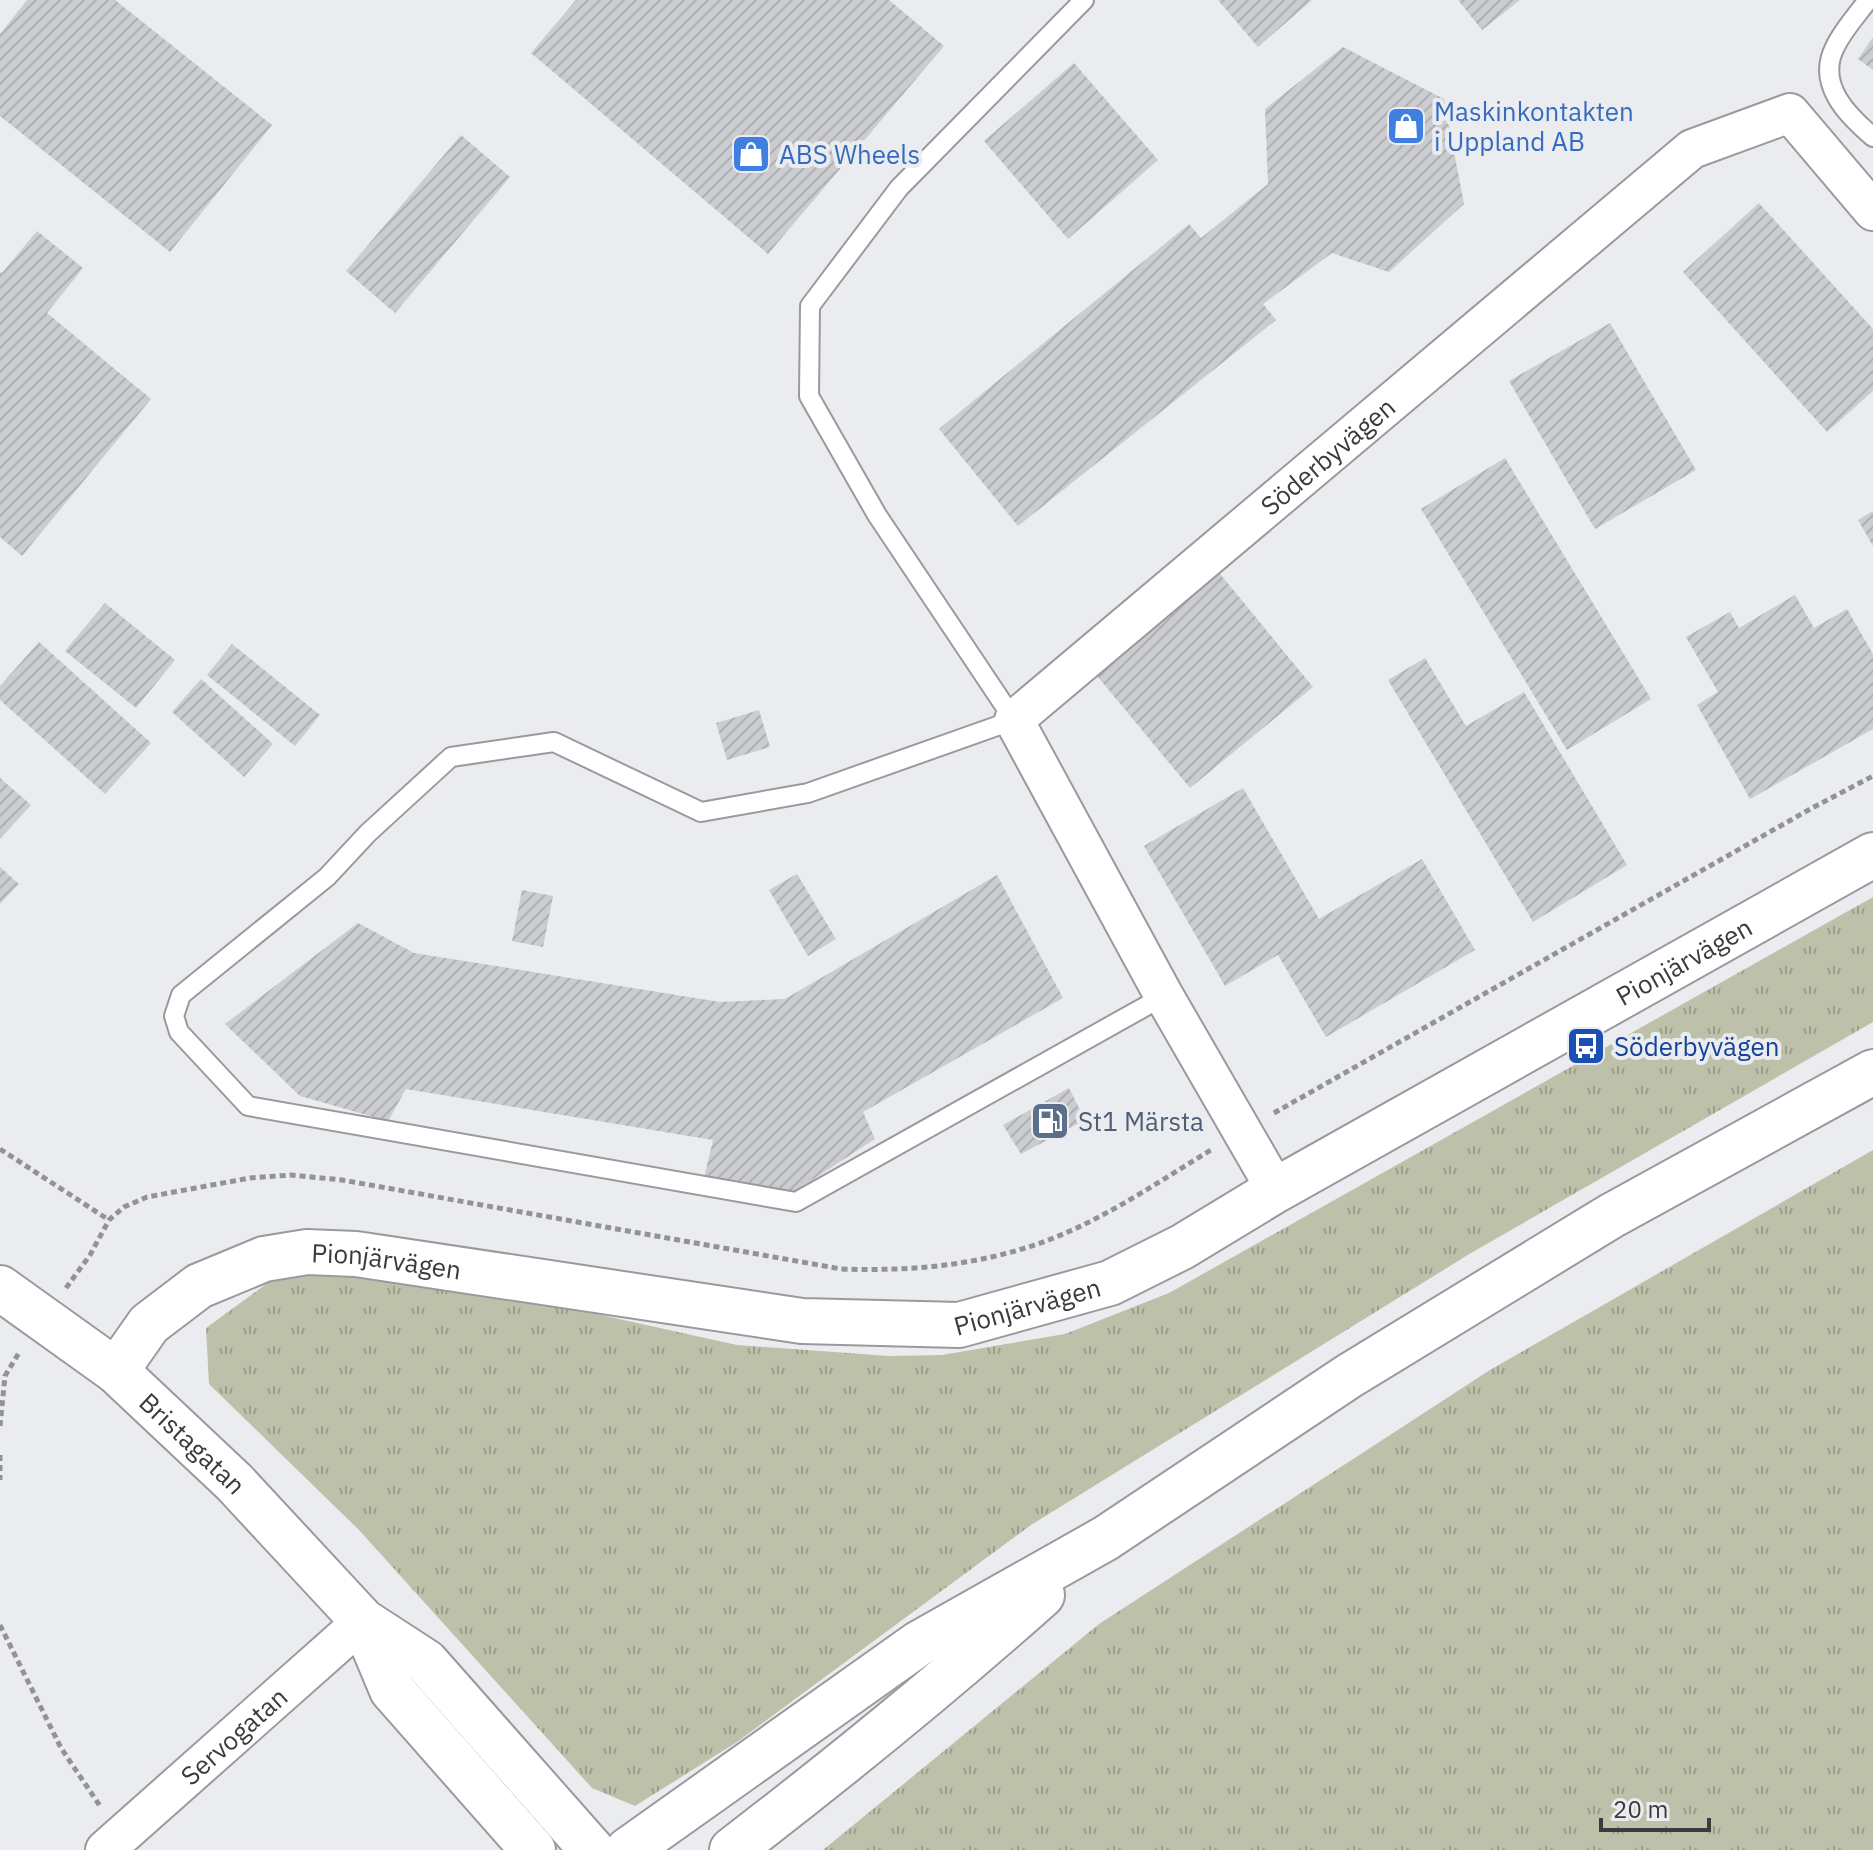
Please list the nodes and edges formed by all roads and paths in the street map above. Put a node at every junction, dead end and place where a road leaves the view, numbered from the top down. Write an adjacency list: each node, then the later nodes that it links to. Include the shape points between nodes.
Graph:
1 (1084, 0): 5 (lane, via 899,188 810,306 809,396 877,515)
2 (1868, 0): 3 (lane, via 1834,48 1829,72 1834,95)
3 (1873, 137)
4 (1873, 211): 5 (street, Söderbyvägen, via 1790,113 1692,149)
5 (1014, 720): 8 (street); 8 (lane, via 808,793 701,812 554,742 451,757 327,877 181,995 174,1016 179,1032 248,1106 796,1202)
6 (1873, 776): 10 (path)
7 (1873, 855): 12 (street, Pionjärvägen)
8 (1164, 996): 10 (street)
9 (1873, 1072): 17 (street, via 1572,1240 1349,1376)
10 (1244, 1130): 11 (path, via 1069,1231 1023,1248 891,1270 841,1269 291,1175 147,1197 109,1220); 12 (street)
11 (0, 1149)
12 (1276, 1190): 14 (street, Pionjärvägen, via 1110,1283 959,1325 802,1321 356,1254 307,1252 264,1259 199,1286 149,1324)
13 (0, 1288): 14 (street, Bristagatan)
14 (116, 1371): 18 (street, Bristagatan, via 234,1482)
15 (0, 1455): 16 (path)
16 (0, 1480)
17 (1106, 1538): 25 (street, via 918,1644); 26 (street, via 942,1684)
18 (363, 1621): 20 (street, Bristagatan, via 392,1690); 21 (street, Servogatan); 24 (street, Bristagatan, via 426,1662)
19 (0, 1625): 21 (path)
20 (494, 1806): 22 (street); 23 (street, Bristagatan)
21 (112, 1843)
22 (505, 1850)
23 (533, 1850)
24 (592, 1850)
25 (628, 1850)
26 (732, 1850)

